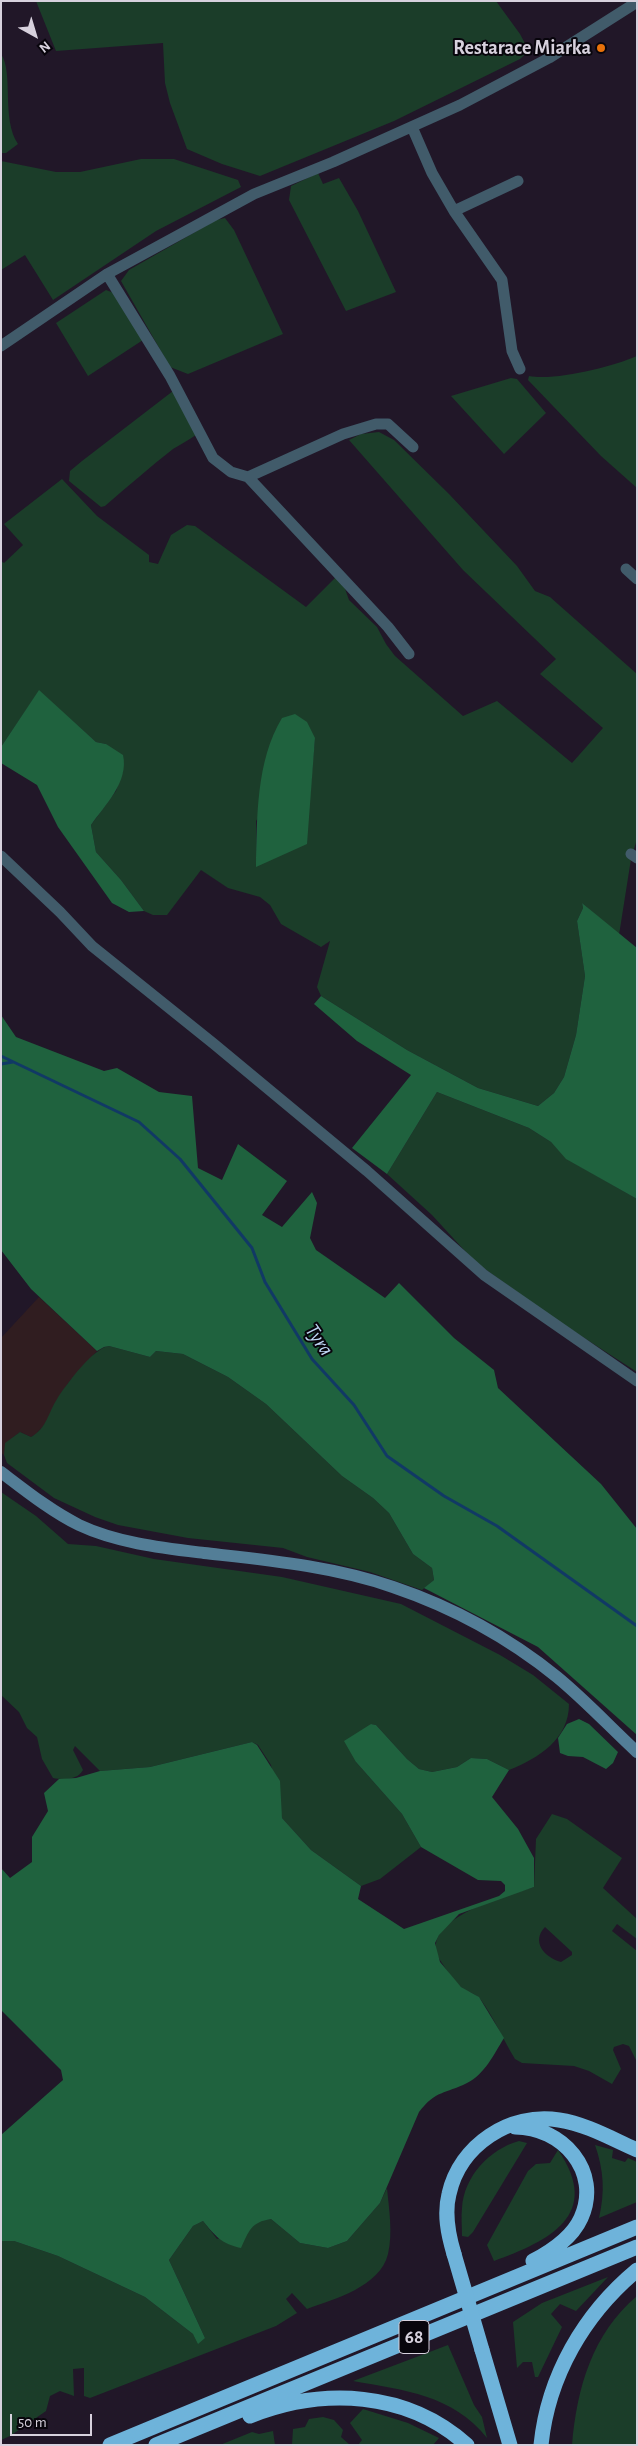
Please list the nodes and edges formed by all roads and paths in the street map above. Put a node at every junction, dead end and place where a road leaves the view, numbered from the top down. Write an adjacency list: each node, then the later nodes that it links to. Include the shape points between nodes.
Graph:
1 (637, 2): 2 (street, via 549,58 460,105)
2 (412, 126): 4 (street, via 432,173); 5 (street, via 254,194)
3 (518, 181): 4 (street)
4 (454, 211): 7 (street, via 502,280 512,351)
5 (107, 274): 6 (street); 9 (street, via 170,376 214,458 231,472)
6 (1, 346)
7 (520, 369)
8 (412, 447): 9 (street, via 388,424 376,424 343,434)
9 (248, 477): 12 (street, via 388,627)
10 (626, 569): 11 (street)
11 (637, 579)
12 (409, 654)
13 (1, 856): 14 (street, via 92,946 368,1171 484,1275)
14 (637, 1381)
15 (1, 1472): 16 (street, via 79,1525 106,1535 183,1550 322,1569 391,1586 430,1601 476,1623 528,1655)
16 (637, 1752)
17 (498, 2130): 18 (highway, via 533,2119 558,2120 582,2126); 22 (highway, via 536,2129 561,2141 580,2163 586,2181 586,2200 577,2225 562,2242); 27 (highway, bridge, via 470,2152 452,2184 447,2214 454,2254)
18 (637, 2150)
19 (637, 2227): 22 (highway, 68)
20 (637, 2246): 23 (highway, 68)
21 (637, 2270): 28 (highway, via 598,2309 566,2359 549,2404)
22 (476, 2293): 24 (highway, 68)
23 (191, 2430): 25 (highway, 68); 26 (highway, via 220,2429 293,2402 343,2397 378,2401 407,2409 433,2421)
24 (110, 2445)
25 (156, 2445)
26 (467, 2445)
27 (510, 2445)
28 (541, 2445)

